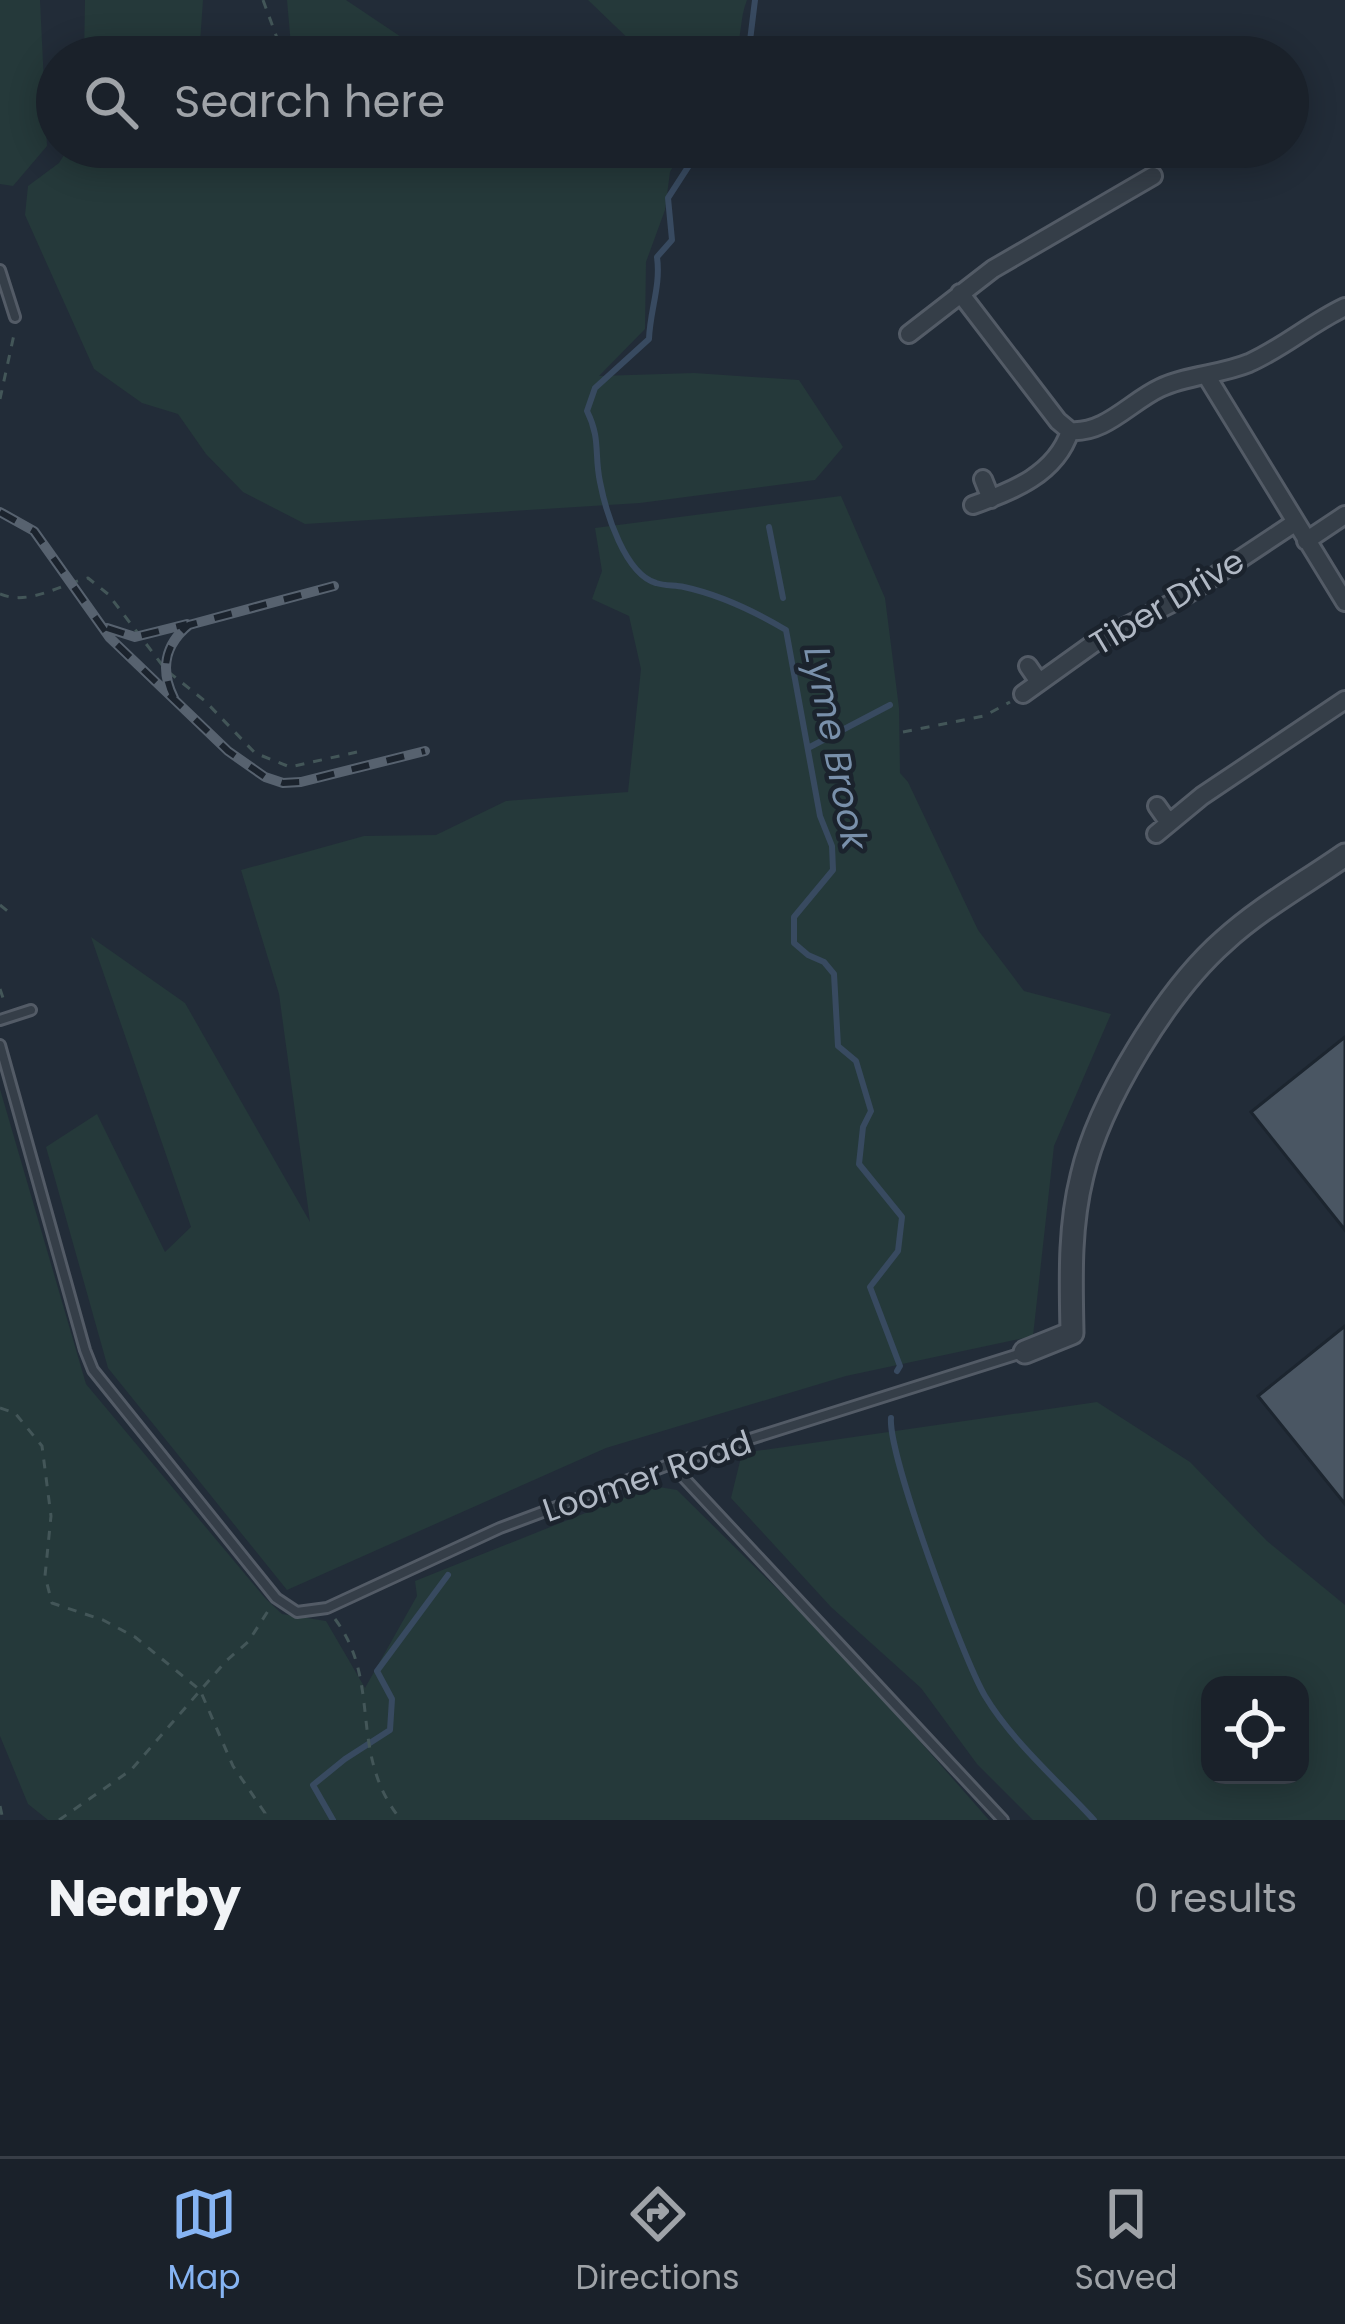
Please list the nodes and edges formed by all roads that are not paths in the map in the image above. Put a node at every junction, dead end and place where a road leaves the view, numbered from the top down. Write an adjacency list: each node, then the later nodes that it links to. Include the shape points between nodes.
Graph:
1 (1153, 176): 3 (street)
2 (0, 270): 5 (lane)
3 (960, 292): 6 (street); 8 (street)
4 (1345, 307): 7 (street, via 1277,349)
5 (15, 316)
6 (909, 334)
7 (1205, 376): 8 (street, via 1167,384 1098,428); 11 (street)
8 (1070, 431): 9 (street, via 1048,467 982,502)
9 (983, 479)
10 (1345, 515): 12 (street)
11 (1296, 522): 12 (street); 15 (street, Tiber Drive)
12 (1306, 541): 13 (street)
13 (1345, 602)
14 (1028, 665): 15 (street)
15 (1039, 682): 16 (street, Tiber Drive)
16 (1023, 694)
17 (1345, 700): 18 (street, via 1163,828)
18 (1157, 806)
19 (1345, 855): 23 (street, Loomer Road, via 1224,940 1171,999 1122,1076 1082,1173 1070,1249 1072,1333)
20 (32, 1010): 21 (lane)
21 (5, 1018)
22 (0, 1045): 24 (lane, Loomer Road, via 93,1370 276,1598 297,1612 327,1608 500,1528)
23 (1025, 1352): 24 (lane, Loomer Road)
24 (671, 1464): 25 (lane)
25 (1004, 1820)

